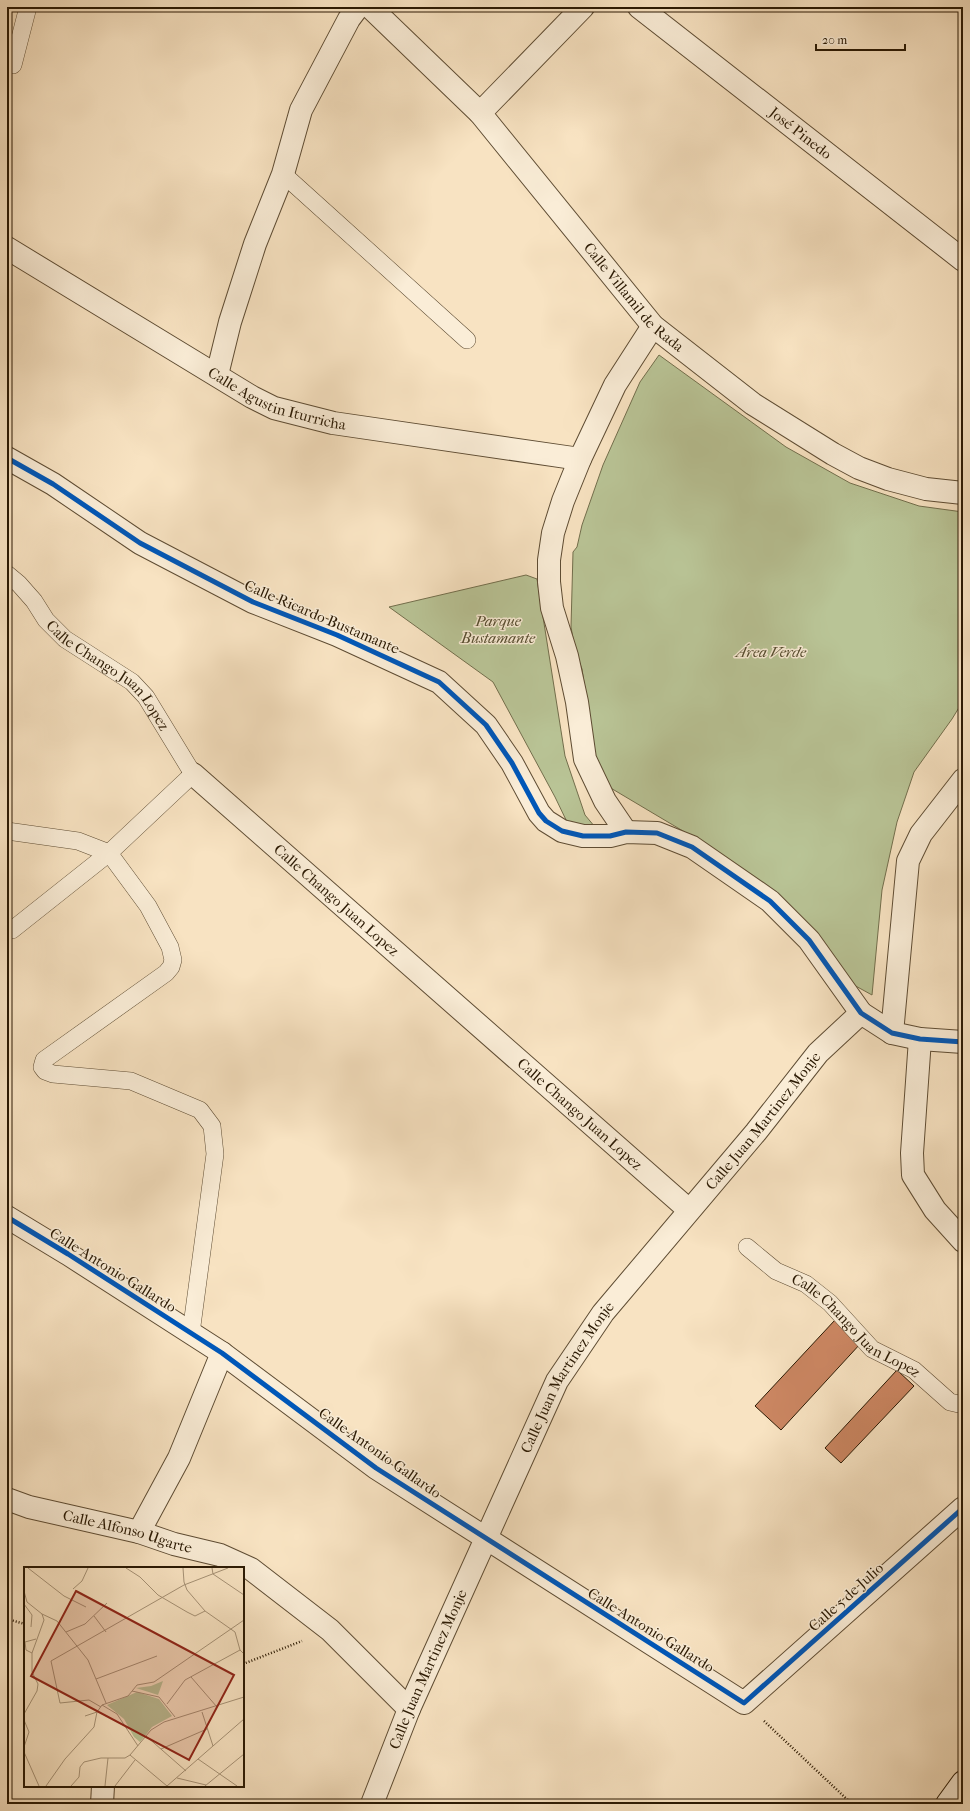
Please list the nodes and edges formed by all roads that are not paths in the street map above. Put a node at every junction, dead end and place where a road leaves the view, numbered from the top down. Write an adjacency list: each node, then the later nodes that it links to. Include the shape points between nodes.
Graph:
1 (28, 7): 6 (lane)
2 (358, 7): 8 (street, via 349,19 301,110)
3 (370, 7): 7 (street, Calle Villamil de Rada)
4 (583, 7): 7 (street)
5 (638, 7): 10 (street, José Pinedo)
6 (13, 65)
7 (480, 113): 11 (street, Calle Villamil de Rada)
8 (283, 174): 12 (lane); 13 (street, via 255,244 230,322)
9 (7, 248): 13 (street, Calle Agustin Iturricha)
10 (963, 260)
11 (653, 326): 15 (street, via 614,385); 16 (street, Calle Villamil de Rada, via 753,404 833,454 888,479 926,489)
12 (467, 340)
13 (217, 375): 15 (street, Calle Agustin Iturricha, via 274,408 333,423)
14 (7, 458): 21 (street, Calle Ricardo Bustamante, via 53,484 140,543 253,602 337,635 440,682 486,725 512,763 539,813 562,831 583,836 610,836)
15 (580, 459): 21 (street, via 553,533 549,560 552,608 567,656 585,759 605,801)
16 (963, 493)
17 (7, 574): 18 (lane, Calle Chango Juan Lopez, via 34,601 46,620 65,639 132,682 146,697)
18 (192, 774): 22 (lane); 28 (street, Calle Chango Juan Lopez)
19 (963, 780): 25 (street, via 921,834 908,861)
20 (7, 831): 22 (lane, via 78,841)
21 (626, 832): 24 (street, Calle Ricardo Bustamante, via 657,833 692,847 770,901 809,940)
22 (109, 853): 23 (lane); 32 (lane, via 156,920 170,947 173,960 171,967 44,1060 42,1067 53,1074 131,1081 200,1110 212,1126 215,1154)
23 (12, 930)
24 (860, 1013): 25 (street, Calle Ricardo Bustamante); 28 (street, Calle Juan Martinez Monje, via 818,1053 756,1132)
25 (892, 1033): 26 (street, Calle Ricardo Bustamante)
26 (920, 1039): 27 (street, Calle Ricardo Bustamante); 30 (street, via 912,1153 913,1175 935,1210)
27 (963, 1042)
28 (689, 1210): 38 (street, Calle Juan Martinez Monje, via 603,1313 557,1381)
29 (7, 1218): 32 (street, Calle Antonio Gallardo)
30 (963, 1241)
31 (747, 1246): 34 (lane, Calle Chango Juan Lopez, via 776,1271 806,1284 830,1303 872,1349 914,1370 950,1402)
32 (191, 1333): 33 (street, Calle Antonio Gallardo)
33 (222, 1353): 37 (street, via 179,1458); 38 (street, Calle Antonio Gallardo, via 376,1468)
34 (963, 1405)
35 (7, 1499): 37 (street, Calle Alfonso Ugarte, via 29,1507)
36 (963, 1508): 39 (street, Calle 5 de Julio)
37 (139, 1532): 40 (street, Calle Alfonso Ugarte, via 220,1555 251,1569 330,1630)
38 (486, 1539): 39 (street, Calle Antonio Gallardo); 40 (street, Calle Juan Martinez Monje)
39 (744, 1703)
40 (409, 1709): 44 (street, Calle Juan Martinez Monje)
41 (963, 1782): 45 (street)
42 (103, 1787): 43 (street)
43 (102, 1804)
44 (372, 1804)
45 (947, 1804)

